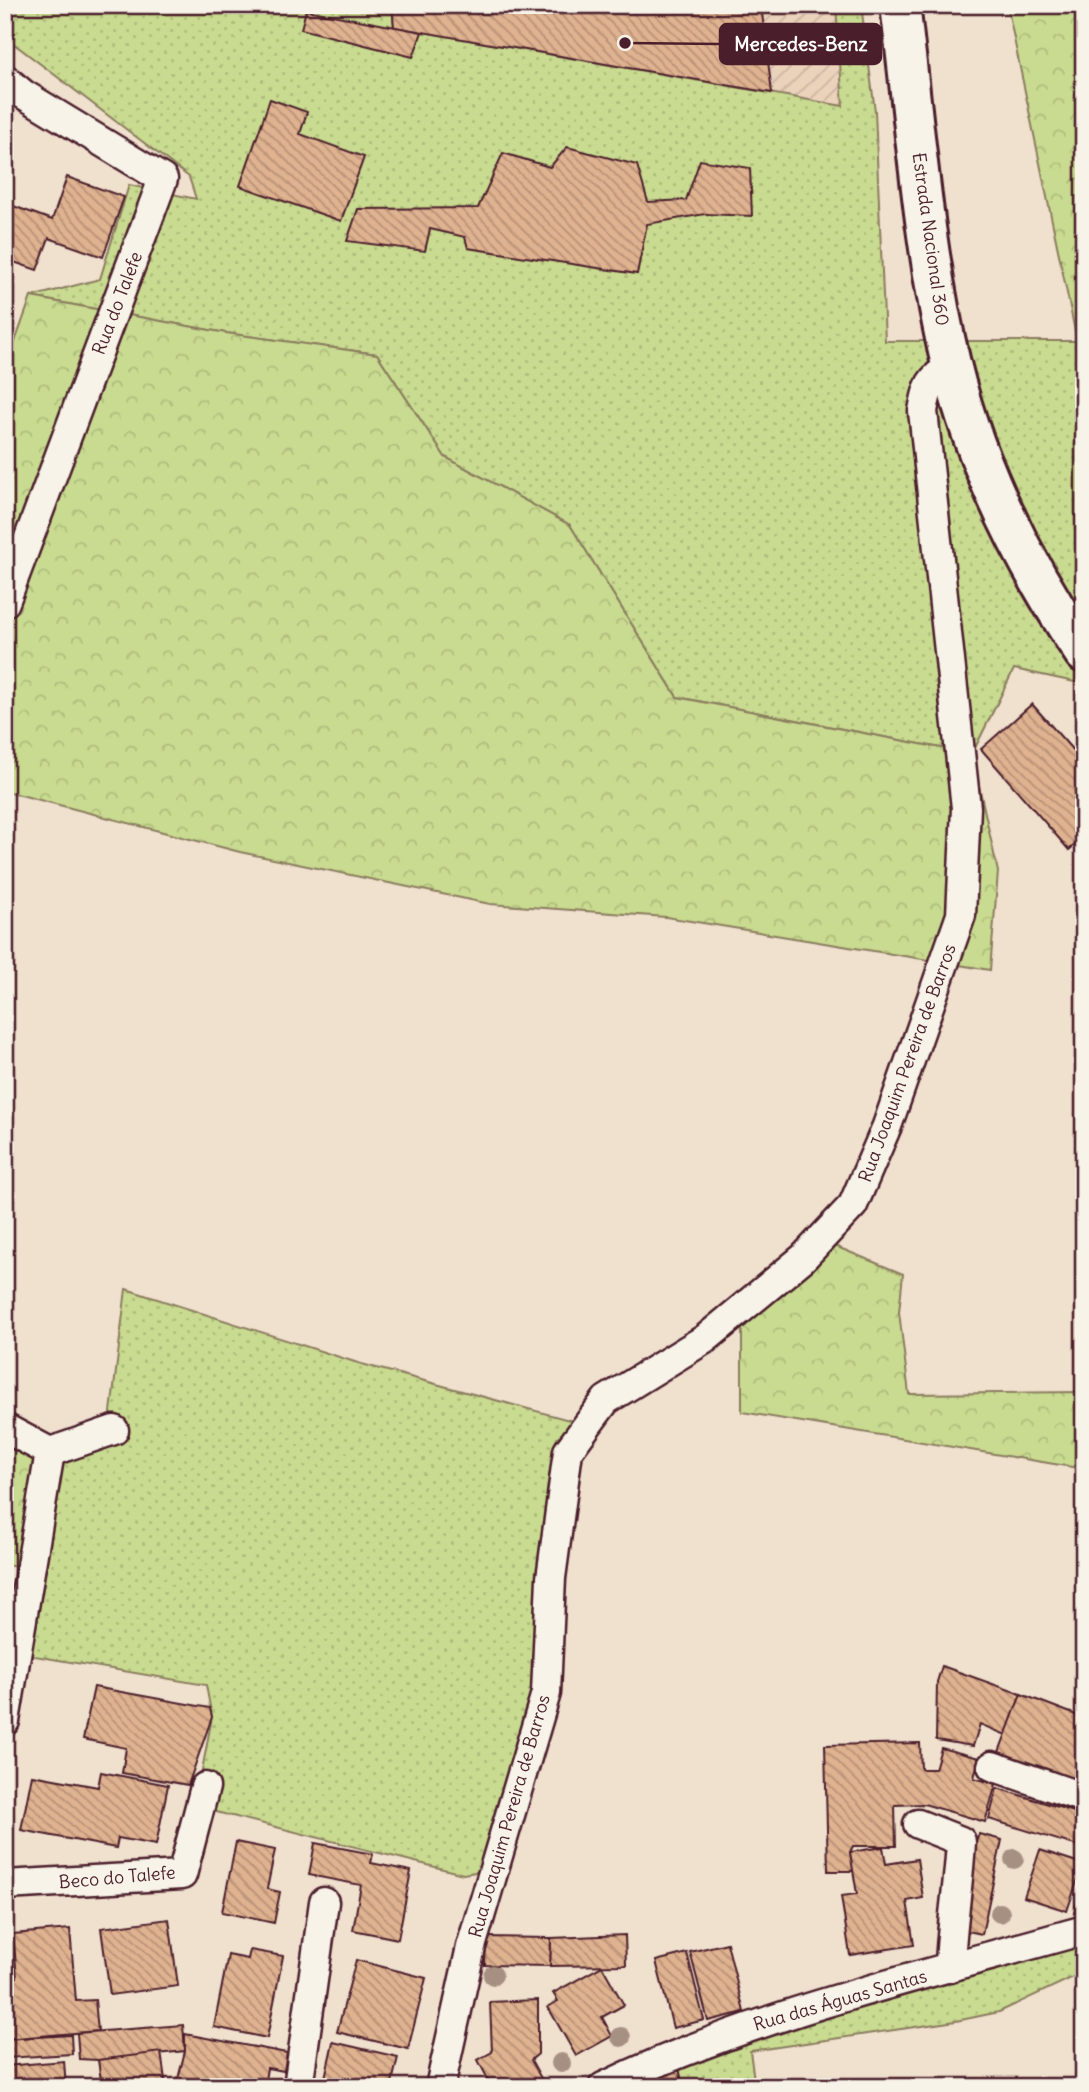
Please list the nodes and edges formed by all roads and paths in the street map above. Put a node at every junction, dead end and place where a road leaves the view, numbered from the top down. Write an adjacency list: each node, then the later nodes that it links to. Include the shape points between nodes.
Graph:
1 (900, 5): 3 (main road, Estrada Nacional 360, via 935,291)
2 (5, 79): 4 (street, Rua do Talefe, via 163,178)
3 (951, 366): 5 (main road, Estrada Nacional 360, via 996,496 1049,599); 19 (street, Rua Joaquim Pereira de Barros, via 929,384 923,411 966,808 961,915 887,1126 853,1205 803,1258 705,1339 606,1400 568,1451 551,1578 545,1693 471,1947)
4 (5, 602)
5 (1084, 653)
6 (5, 1427): 8 (street)
7 (114, 1430): 8 (street)
8 (50, 1452): 9 (street)
9 (5, 1721)
10 (992, 1766): 12 (street)
11 (205, 1787): 14 (street, Beco do Talefe, via 181,1875)
12 (1084, 1798)
13 (918, 1824): 17 (street, via 961,1842)
14 (5, 1885)
15 (324, 1902): 18 (street)
16 (1084, 1930): 17 (street, Rua das Águas Santas)
17 (950, 1968): 20 (street, Rua das Águas Santas, via 762,2022 654,2062)
18 (298, 2087)
19 (440, 2087)
20 (603, 2087)

